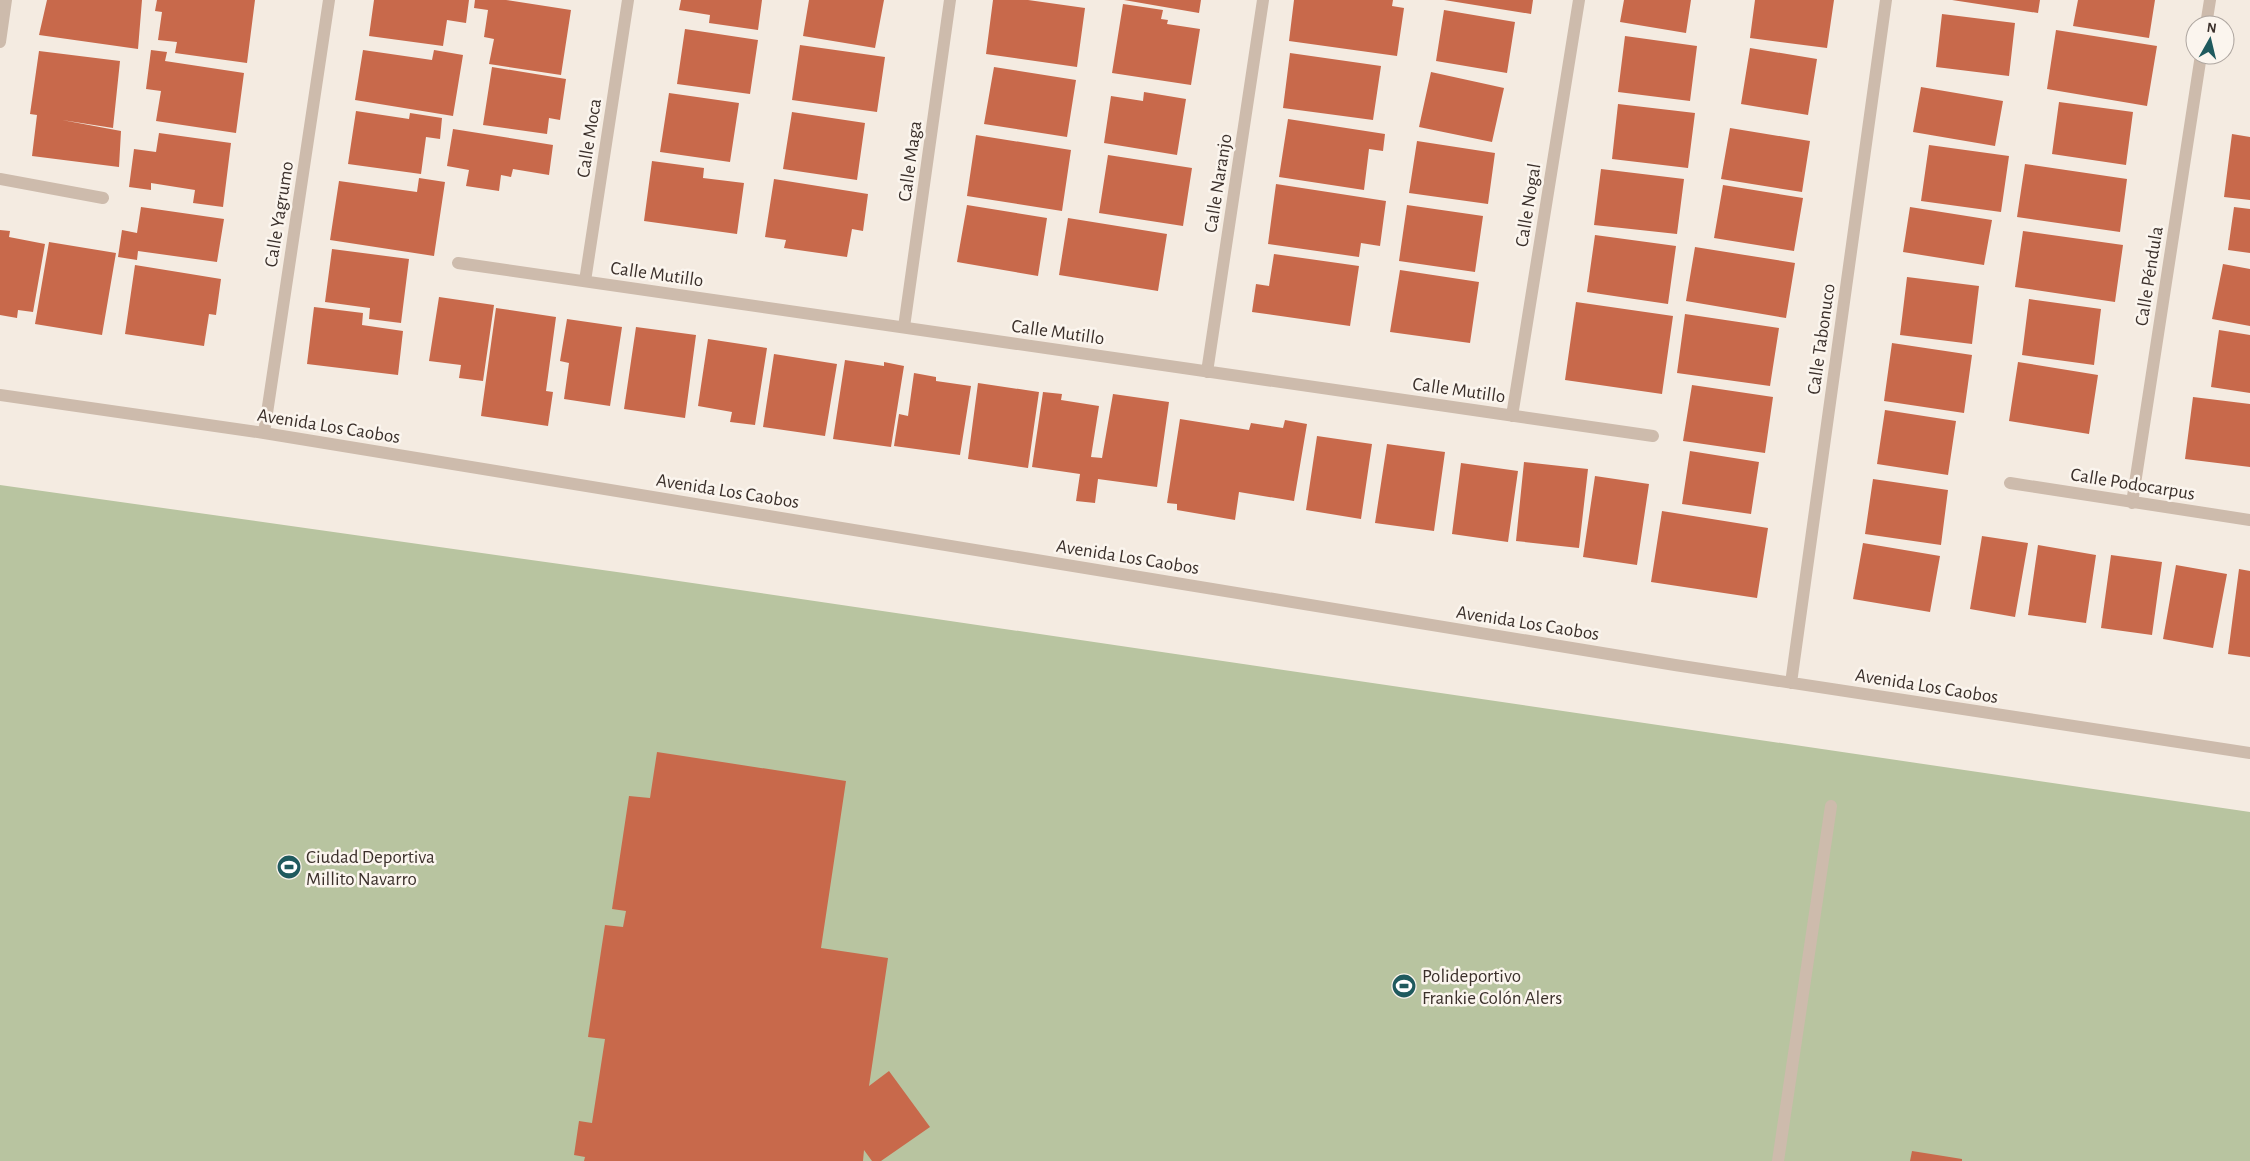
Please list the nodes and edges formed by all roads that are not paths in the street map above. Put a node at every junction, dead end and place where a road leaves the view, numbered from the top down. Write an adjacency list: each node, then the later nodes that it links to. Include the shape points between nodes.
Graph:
1 (6, 0): 10 (street)
2 (329, 0): 20 (street, Calle Yagrumo)
3 (628, 0): 15 (street, Calle Moca)
4 (950, 0): 16 (street, Calle Maga)
5 (1264, 0): 17 (street, Calle Naranjo)
6 (1579, 0): 19 (street, Calle Nogal)
7 (1886, 0): 25 (street, Calle Tabonuco)
8 (2210, 0): 9 (street)
9 (2208, 15)
10 (0, 42)
11 (2199, 65): 23 (street, Calle Péndula)
12 (0, 179): 13 (street)
13 (103, 198)
14 (458, 263): 15 (street, Calle Mutillo)
15 (585, 282): 16 (street, Calle Mutillo)
16 (904, 328): 17 (street, Calle Mutillo)
17 (1207, 372): 19 (street, Calle Mutillo)
18 (0, 395): 20 (street, Avenida Los Caobos)
19 (1512, 416): 21 (street, Calle Mutillo)
20 (264, 433): 25 (street, Avenida Los Caobos)
21 (1653, 436)
22 (2010, 483): 23 (street, Calle Podocarpus)
23 (2132, 503): 24 (street, Calle Podocarpus)
24 (2250, 520)
25 (1791, 684): 26 (street, Avenida Los Caobos)
26 (2250, 753)
27 (1831, 806): 28 (street)
28 (1778, 1161)

